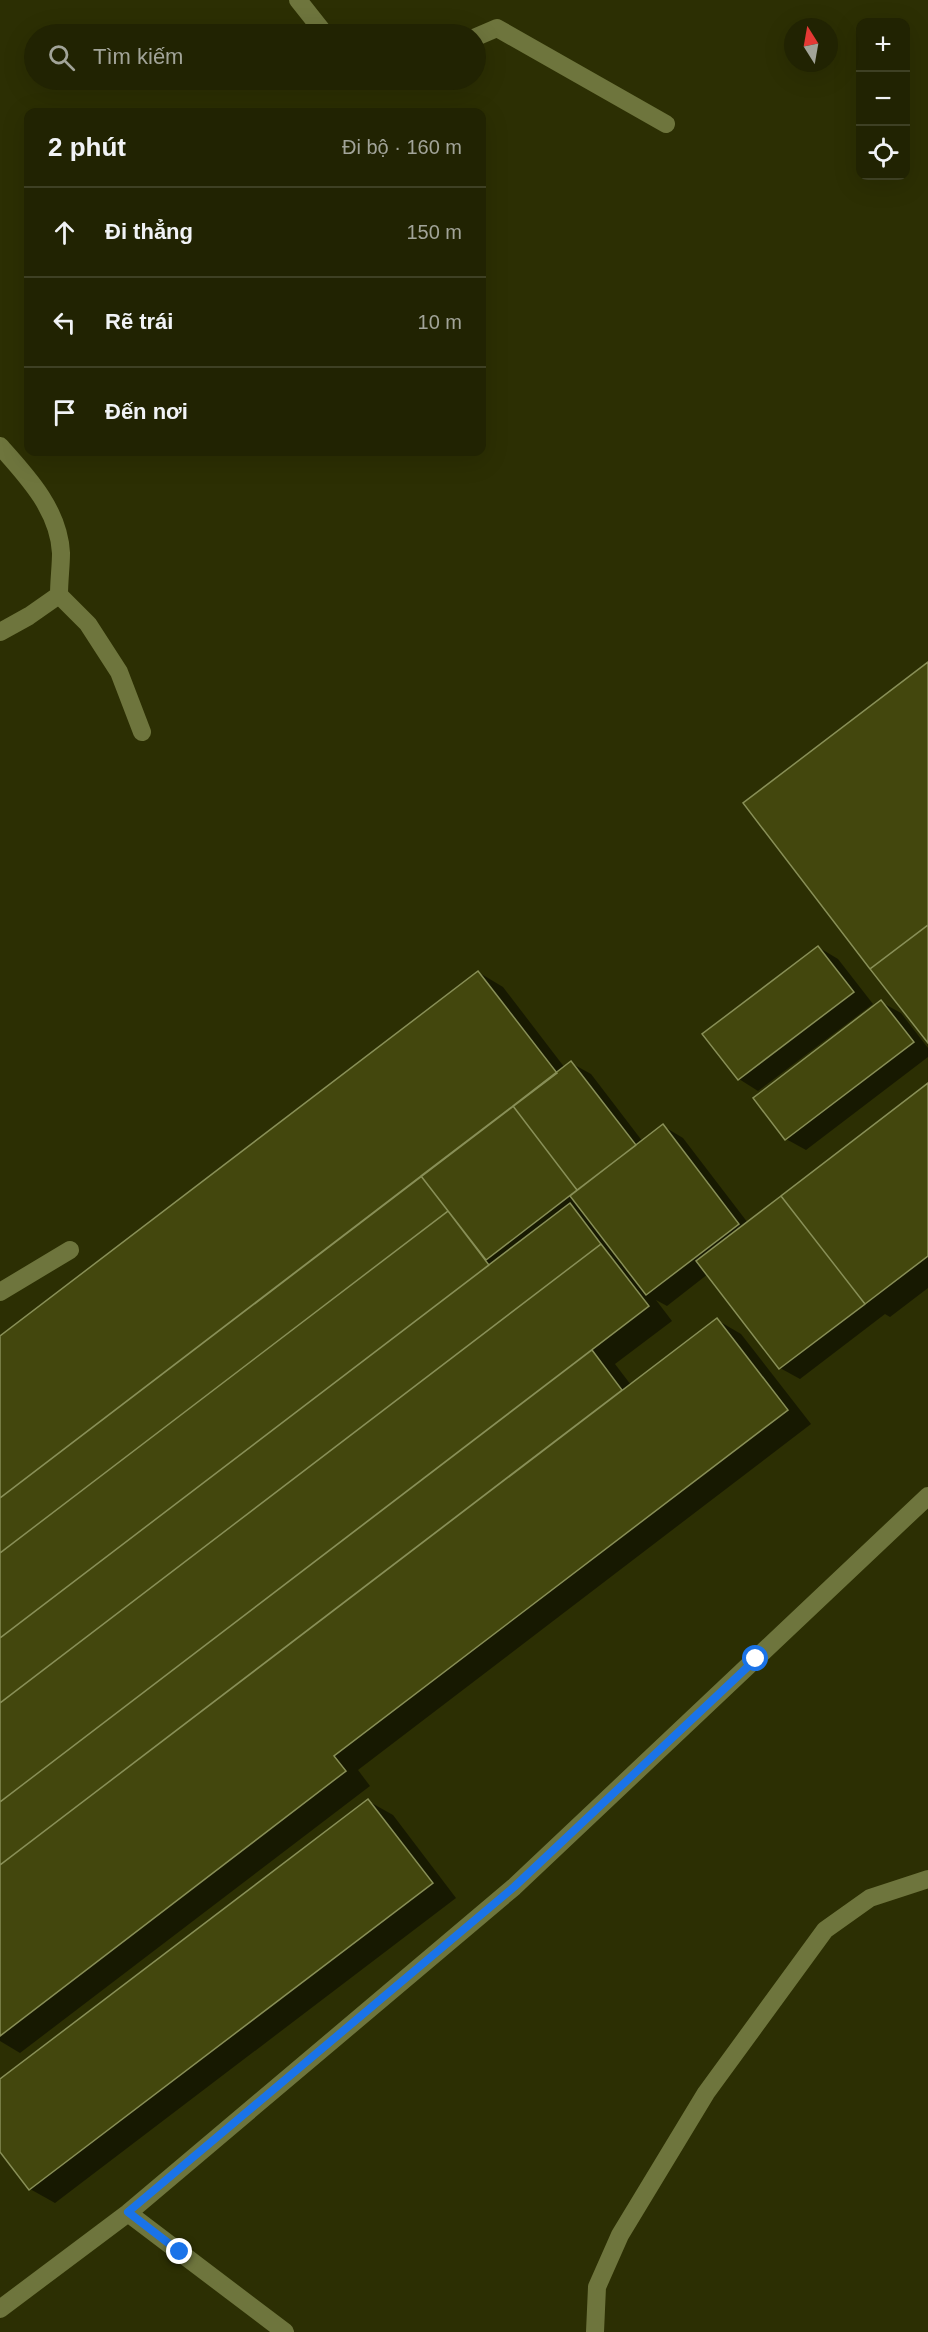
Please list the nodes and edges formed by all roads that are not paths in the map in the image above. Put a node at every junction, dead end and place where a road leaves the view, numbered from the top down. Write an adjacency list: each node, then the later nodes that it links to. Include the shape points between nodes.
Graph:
1 (298, 0): 2 (street)
2 (317, 24)
3 (486, 33): 4 (street, via 497,28)
4 (666, 124)
5 (0, 446): 6 (street, via 47,505 58,528)
6 (58, 595): 7 (street); 8 (street, via 88,624 119,672)
7 (0, 632)
8 (142, 732)
9 (70, 1250): 10 (street)
10 (0, 1292)
11 (928, 1496): 13 (street, via 514,1887)
12 (928, 1879): 16 (street, via 870,1898 825,1930 706,2093 620,2235 597,2287)
13 (128, 2212): 14 (street); 15 (street)
14 (0, 2309)
15 (285, 2332)
16 (595, 2332)

